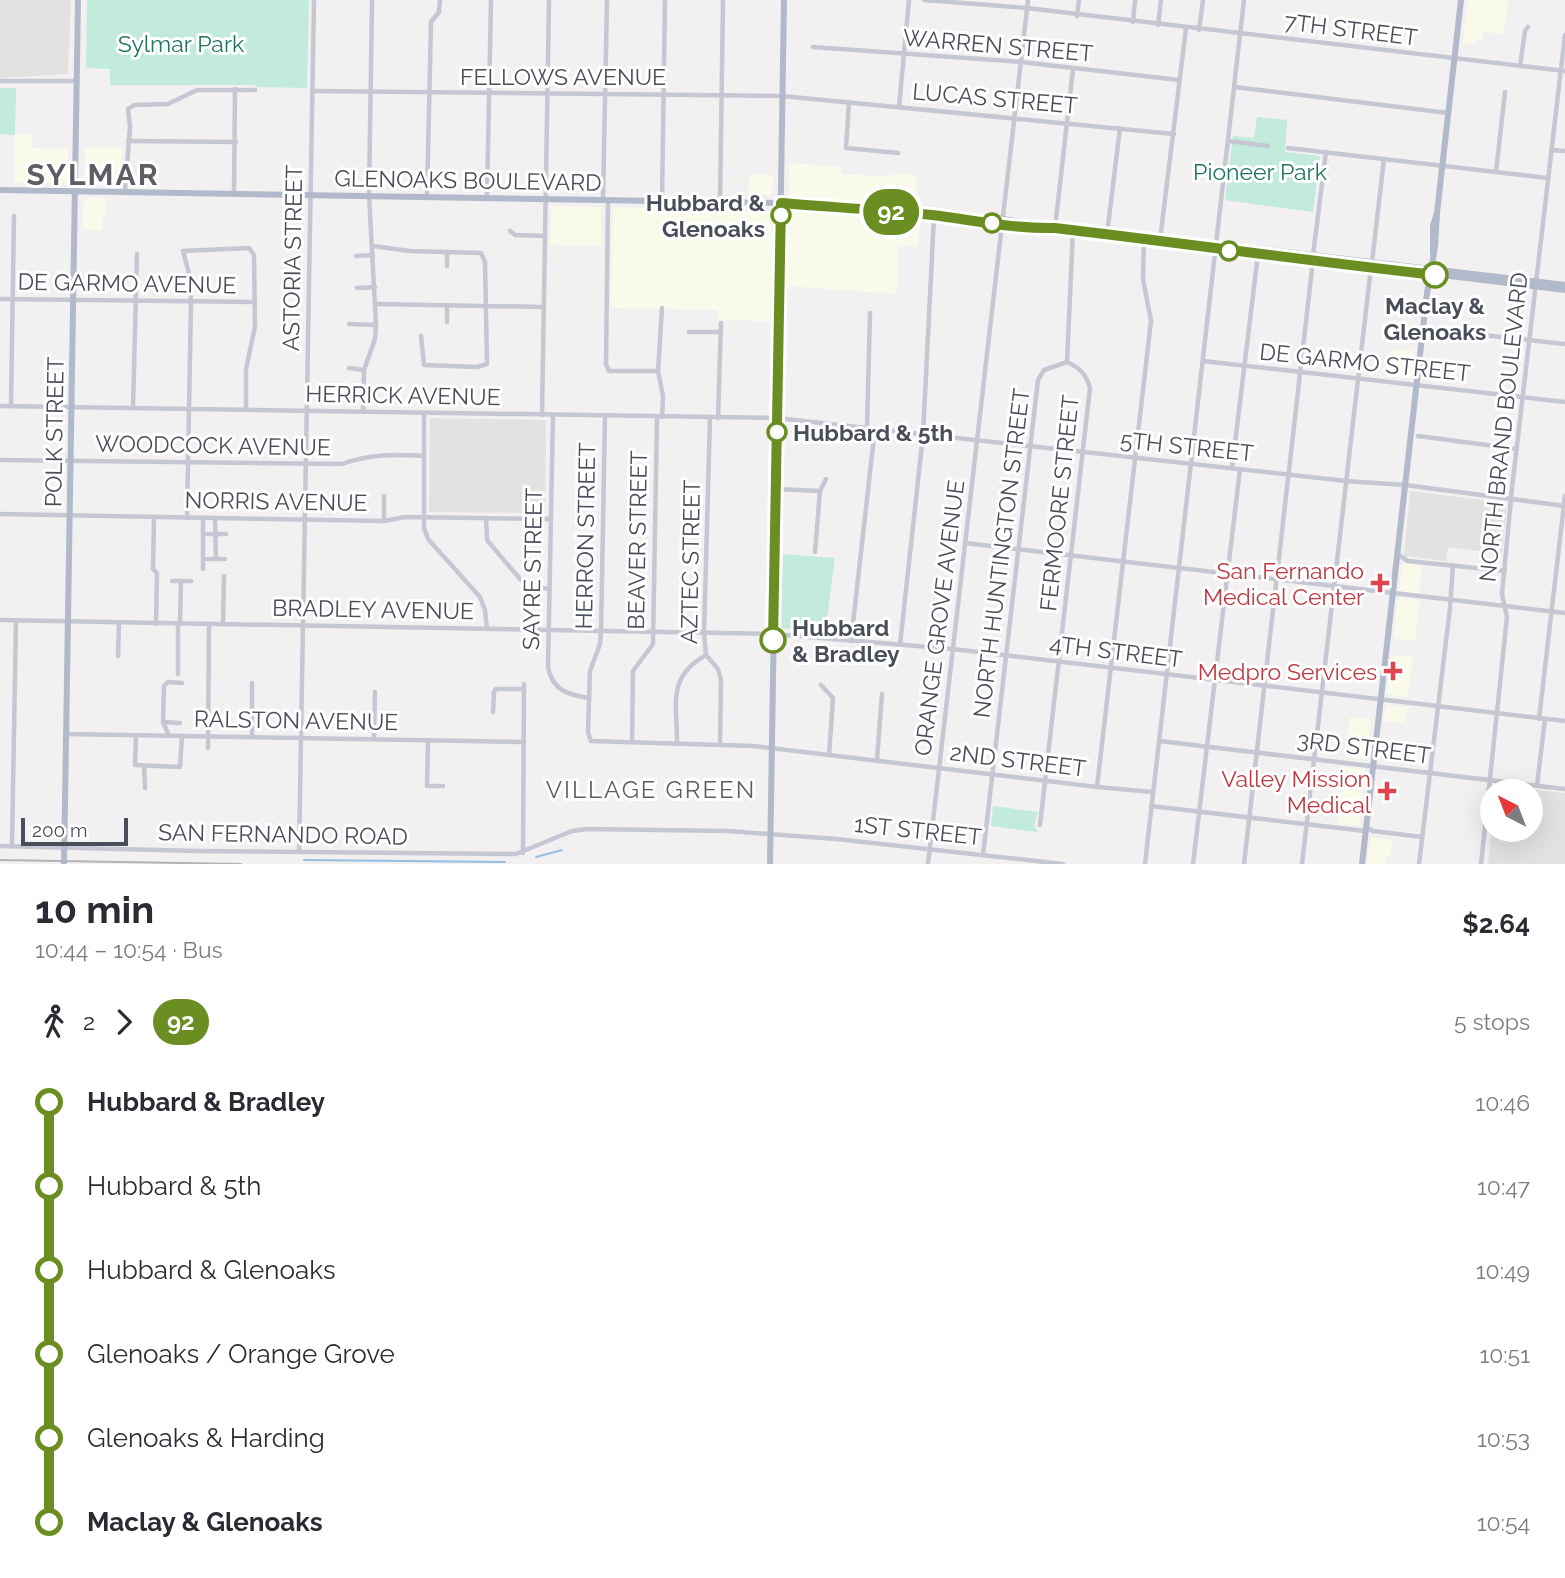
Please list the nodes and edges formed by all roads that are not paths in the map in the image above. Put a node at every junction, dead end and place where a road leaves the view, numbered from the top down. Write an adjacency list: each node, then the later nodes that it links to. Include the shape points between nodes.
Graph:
1 (78, 0): 36 (main road, POLK STREET)
2 (314, 0): 42 (street, ASTORIA STREET)
3 (372, 0): 43 (street)
4 (440, 0): 44 (street, via 439,12 431,22)
5 (491, 0): 45 (street)
6 (549, 0): 48 (street)
7 (607, 0): 47 (street)
8 (665, 0): 49 (street)
9 (723, 0): 50 (street)
10 (784, 0): 51 (main road)
11 (909, 0): 30 (street)
12 (924, 0): 20 (street, 7TH STREET)
13 (1028, 0): 20 (street, ORANGE GROVE AVENUE)
14 (1079, 0): 21 (street)
15 (1135, 0): 22 (street)
16 (1161, 0): 23 (street)
17 (1203, 0): 26 (street)
18 (1244, 0): 27 (street)
19 (1461, 0): 31 (main road)
20 (1027, 8): 21 (street, 7TH STREET); 32 (street, ORANGE GROVE AVENUE)
21 (1077, 16): 22 (street, 7TH STREET)
22 (1133, 22): 23 (street, 7TH STREET)
23 (1158, 25): 25 (street, 7TH STREET)
24 (1528, 27): 33 (street)
25 (1186, 28): 26 (street, 7TH STREET); 37 (street)
26 (1199, 30): 27 (street, 7TH STREET)
27 (1240, 34): 31 (street, 7TH STREET); 39 (street)
28 (1565, 35): 35 (street, NORTH BRAND BOULEVARD)
29 (814, 47): 30 (street, WARREN STREET)
30 (904, 53): 32 (street, WARREN STREET); 54 (street)
31 (1454, 59): 33 (street, 7TH STREET); 55 (main road)
32 (1021, 62): 34 (street, WARREN STREET); 56 (street, ORANGE GROVE AVENUE)
33 (1520, 66): 35 (street, 7TH STREET)
34 (1073, 69): 37 (street, WARREN STREET); 57 (street)
35 (1563, 71): 65 (street, NORTH BRAND BOULEVARD)
36 (78, 80): 38 (street); 74 (main road, POLK STREET)
37 (1179, 80): 59 (street)
38 (0, 81)
39 (1235, 87): 55 (street); 61 (street)
40 (235, 89): 41 (street); 60 (street, via 197,90 168,104 134,105 128,109); 62 (street)
41 (255, 90)
42 (313, 91): 43 (street, FELLOWS AVENUE); 77 (street, ASTORIA STREET)
43 (371, 92): 44 (street, FELLOWS AVENUE); 78 (street)
44 (429, 92): 45 (street, FELLOWS AVENUE); 79 (street)
45 (488, 92): 48 (street, FELLOWS AVENUE); 80 (street)
46 (1505, 92): 71 (street)
47 (606, 93): 48 (street, FELLOWS AVENUE); 49 (street, FELLOWS AVENUE); 82 (street)
48 (548, 94): 81 (street)
49 (663, 94): 50 (street, FELLOWS AVENUE); 83 (street)
50 (721, 95): 51 (street, FELLOWS AVENUE); 84 (street)
51 (782, 96): 52 (street, FELLOWS AVENUE); 85 (main road)
52 (813, 98): 53 (street, LUCAS STREET)
53 (849, 102): 54 (street, LUCAS STREET); 68 (street, via 846,148)
54 (899, 107): 56 (street, LUCAS STREET)
55 (1448, 113): 70 (main road)
56 (1015, 117): 57 (street, LUCAS STREET); 88 (street, ORANGE GROVE AVENUE)
57 (1066, 122): 58 (street, LUCAS STREET); 89 (street)
58 (1121, 128): 59 (street, LUCAS STREET); 92 (street)
59 (1174, 134): 95 (street)
60 (128, 141): 62 (street); 75 (street)
61 (1228, 141): 63 (street); 97 (street)
62 (236, 142): 76 (street)
63 (1268, 146)
64 (1288, 148): 67 (street)
65 (1552, 150): 66 (street); 72 (street, NORTH BRAND BOULEVARD)
66 (1565, 151)
67 (1326, 152): 69 (street); 103 (street)
68 (898, 153)
69 (1384, 159): 70 (street); 104 (street)
70 (1442, 165): 71 (street); 106 (main road)
71 (1496, 172): 72 (street)
72 (1549, 178): 107 (street, NORTH BRAND BOULEVARD)
73 (0, 190): 74 (main road, GLENOAKS BOULEVARD)
74 (76, 191): 75 (main road, GLENOAKS BOULEVARD); 114 (main road, POLK STREET)
75 (125, 191): 76 (main road, GLENOAKS BOULEVARD)
76 (234, 193): 77 (main road, GLENOAKS BOULEVARD)
77 (311, 195): 78 (main road, GLENOAKS BOULEVARD); 151 (street, ASTORIA STREET)
78 (369, 195): 79 (main road, GLENOAKS BOULEVARD); 96 (street)
79 (427, 197): 80 (main road, GLENOAKS BOULEVARD)
80 (487, 197): 81 (main road, GLENOAKS BOULEVARD)
81 (547, 199): 82 (main road, GLENOAKS BOULEVARD); 93 (street)
82 (606, 200): 83 (main road, GLENOAKS BOULEVARD); 139 (street, via 606,365 609,371)
83 (662, 201): 84 (main road, GLENOAKS BOULEVARD)
84 (720, 203): 85 (main road, GLENOAKS BOULEVARD)
85 (781, 203): 87 (main road, GLENOAKS BOULEVARD); 160 (main road)
86 (14, 216): 113 (street)
87 (934, 216): 88 (main road, GLENOAKS BOULEVARD); 164 (street)
88 (1003, 222): 89 (main road, GLENOAKS BOULEVARD); 166 (street, ORANGE GROVE AVENUE)
89 (1055, 228): 90 (main road, GLENOAKS BOULEVARD)
90 (1073, 230): 92 (main road, GLENOAKS BOULEVARD); 135 (street)
91 (510, 231): 93 (street)
92 (1107, 234): 94 (main road, GLENOAKS BOULEVARD)
93 (545, 236): 121 (street)
94 (1144, 238): 95 (main road, GLENOAKS BOULEVARD); 171 (street, via 1143,279 1151,321)
95 (1160, 240): 97 (main road, GLENOAKS BOULEVARD)
96 (373, 246): 99 (street); 101 (street)
97 (1216, 247): 98 (main road, GLENOAKS BOULEVARD); 134 (street)
98 (1258, 251): 103 (main road, GLENOAKS BOULEVARD); 136 (street)
99 (447, 253): 105 (street); 120 (street, via 481,253)
100 (137, 254): 115 (street)
101 (373, 255): 102 (street); 109 (street)
102 (356, 257)
103 (1313, 258): 104 (main road, GLENOAKS BOULEVARD); 140 (street)
104 (1371, 265): 106 (main road, GLENOAKS BOULEVARD); 141 (street)
105 (447, 266)
106 (1430, 272): 107 (main road, GLENOAKS BOULEVARD); 142 (main road)
107 (1536, 284): 108 (main road, GLENOAKS BOULEVARD); 111 (main road, GLENOAKS BOULEVARD); 132 (street, NORTH BRAND BOULEVARD)
108 (1565, 285)
109 (375, 287): 110 (street); 118 (street)
110 (357, 288)
111 (1565, 290)
112 (0, 299): 113 (street, DE GARMO AVENUE)
113 (13, 299): 114 (street, DE GARMO AVENUE); 146 (street)
114 (74, 299): 115 (street, DE GARMO AVENUE); 147 (main road, POLK STREET)
115 (135, 301): 116 (street, DE GARMO AVENUE); 148 (street)
116 (191, 302): 117 (street, DE GARMO AVENUE); 117 (street, via 183,251 249,248 254,255); 149 (street)
117 (254, 302): 150 (street)
118 (376, 304): 119 (street); 127 (street)
119 (447, 305): 120 (street); 124 (street)
120 (486, 306): 121 (street); 131 (street, via 487,364 424,365)
121 (544, 307): 154 (street)
122 (662, 308): 139 (street, BEAVER STREET)
123 (870, 313): 162 (street)
124 (447, 322)
125 (721, 323): 130 (street)
126 (349, 324): 127 (street)
127 (376, 325): 138 (street)
128 (1428, 329): 132 (street)
129 (689, 332): 130 (street)
130 (720, 332): 159 (street)
131 (421, 336)
132 (1530, 340): 133 (street); 143 (street, NORTH BRAND BOULEVARD)
133 (1565, 344)
134 (1203, 361): 136 (street, DE GARMO STREET); 176 (street)
135 (1067, 362): 167 (street, NORTH HUNTINGTON STREET, via 1044,370 1038,380); 169 (street, FERMOORE STREET, via 1086,375 1090,388)
136 (1244, 366): 140 (street, DE GARMO STREET); 177 (street)
137 (349, 368): 138 (street)
138 (364, 370): 152 (street)
139 (658, 371): 157 (street, BEAVER STREET, via 663,396)
140 (1301, 372): 141 (street, DE GARMO STREET); 179 (street)
141 (1358, 378): 142 (street, DE GARMO STREET); 181 (street)
142 (1417, 385): 143 (street, DE GARMO STREET); 182 (main road)
143 (1523, 397): 144 (street, DE GARMO STREET); 168 (street, NORTH BRAND BOULEVARD)
144 (1565, 402)
145 (0, 406): 146 (street, HERRICK AVENUE)
146 (11, 406): 147 (street, HERRICK AVENUE)
147 (72, 407): 148 (street, HERRICK AVENUE); 173 (main road, POLK STREET)
148 (133, 408): 149 (street, HERRICK AVENUE)
149 (190, 409): 150 (street, HERRICK AVENUE); 174 (street)
150 (246, 410): 151 (street, HERRICK AVENUE)
151 (307, 411): 152 (street, HERRICK AVENUE); 175 (street, ASTORIA STREET)
152 (363, 412): 153 (street, HERRICK AVENUE)
153 (424, 413): 154 (street, HERRICK AVENUE); 170 (street)
154 (542, 415): 155 (street, HERRICK AVENUE)
155 (553, 415): 156 (street, HERRICK AVENUE); 198 (street, SAYRE STREET)
156 (605, 416): 157 (street, HERRICK AVENUE); 240 (street, HERRON STREET)
157 (659, 417): 158 (street, HERRICK AVENUE); 241 (street, BEAVER STREET)
158 (710, 418): 159 (street, HERRICK AVENUE); 242 (street, AZTEC STREET)
159 (718, 418): 160 (street, HERRICK AVENUE)
160 (777, 418): 161 (street, HERRICK AVENUE); 183 (main road)
161 (805, 420): 162 (street, 5TH STREET)
162 (867, 427): 163 (street, 5TH STREET)
163 (875, 428): 164 (street, 5TH STREET); 245 (street)
164 (923, 433): 166 (street, 5TH STREET); 246 (street)
165 (1418, 436): 168 (street)
166 (978, 439): 167 (street, 5TH STREET); 203 (street, ORANGE GROVE AVENUE)
167 (1029, 445): 169 (street, 5TH STREET); 204 (street, NORTH HUNTINGTON STREET)
168 (1517, 449): 187 (street, NORTH BRAND BOULEVARD)
169 (1082, 451): 171 (street, 5TH STREET); 207 (street, FERMOORE STREET)
170 (424, 456): 175 (street, WOODCOCK AVENUE, via 363,456 342,464); 193 (street)
171 (1135, 457): 176 (street, 5TH STREET); 211 (street)
172 (0, 460): 173 (street, WOODCOCK AVENUE)
173 (72, 461): 174 (street, WOODCOCK AVENUE); 190 (main road, POLK STREET)
174 (190, 463): 175 (street, WOODCOCK AVENUE); 192 (street)
175 (306, 464): 197 (street, ASTORIA STREET)
176 (1191, 464): 177 (street, 5TH STREET); 213 (street)
177 (1232, 468): 178 (street, 5TH STREET)
178 (1240, 469): 179 (street, 5TH STREET); 216 (street)
179 (1289, 475): 181 (street, 5TH STREET); 218 (street)
180 (826, 479): 184 (street)
181 (1346, 481): 182 (street, 5TH STREET); 222 (street)
182 (1405, 485): 187 (street, 5TH STREET); 206 (main road)
183 (776, 489): 184 (street); 244 (main road)
184 (820, 491): 205 (street)
185 (384, 496): 199 (street)
186 (1565, 496): 188 (street)
187 (1513, 500): 188 (street, 5TH STREET); 215 (street, NORTH BRAND BOULEVARD)
188 (1564, 506): 227 (street)
189 (0, 514): 190 (street, NORRIS AVENUE)
190 (70, 514): 191 (street, NORRIS AVENUE); 231 (main road, POLK STREET)
191 (154, 517): 192 (street, NORRIS AVENUE); 233 (street)
192 (187, 517): 194 (street, NORRIS AVENUE)
193 (423, 517): 196 (street, NORRIS AVENUE); 199 (street, NORRIS AVENUE); 238 (street, via 428,539 480,597)
194 (203, 518): 195 (street, NORRIS AVENUE); 214 (street)
195 (215, 518): 197 (street, NORRIS AVENUE); 201 (street)
196 (486, 518): 198 (street, NORRIS AVENUE); 223 (street, via 487,540 520,579 528,586)
197 (306, 519): 199 (street, NORRIS AVENUE); 237 (street, ASTORIA STREET)
198 (551, 519): 223 (street, SAYRE STREET)
199 (384, 521)
200 (206, 534): 201 (street)
201 (214, 534): 202 (street); 209 (street)
202 (226, 534)
203 (965, 543): 204 (street); 247 (street, ORANGE GROVE AVENUE)
204 (1018, 549): 207 (street); 250 (street, NORTH HUNTINGTON STREET)
205 (815, 552)
206 (1397, 554): 212 (street, via 1408,561); 224 (main road)
207 (1071, 555): 211 (street); 251 (street, FERMOORE STREET)
208 (207, 559): 209 (street)
209 (216, 559): 210 (street)
210 (225, 559)
211 (1123, 561): 213 (street); 252 (street)
212 (1453, 565): 215 (street); 225 (street)
213 (1179, 568): 216 (street); 254 (street)
214 (203, 569)
215 (1505, 571): 226 (street, NORTH BRAND BOULEVARD)
216 (1228, 575): 218 (street); 255 (street)
217 (224, 576): 236 (street)
218 (1277, 579): 222 (street); 259 (street)
219 (172, 581): 220 (street)
220 (181, 581): 221 (street); 234 (street)
221 (191, 581)
222 (1334, 586): 224 (street); 261 (street)
223 (549, 589): 239 (street, SAYRE STREET)
224 (1392, 594): 225 (street); 264 (main road)
225 (1449, 601): 226 (street); 265 (street)
226 (1505, 607): 227 (street); 267 (street, NORTH BRAND BOULEVARD)
227 (1551, 611): 228 (street); 268 (street)
228 (1565, 613)
229 (0, 620): 230 (street, BRADLEY AVENUE)
230 (16, 620): 231 (street, BRADLEY AVENUE); 318 (street)
231 (68, 621): 232 (street, BRADLEY AVENUE); 272 (main road, POLK STREET)
232 (119, 623): 233 (street, BRADLEY AVENUE); 249 (street)
233 (156, 624): 234 (street, BRADLEY AVENUE)
234 (179, 624): 235 (street, BRADLEY AVENUE); 253 (street)
235 (209, 624): 236 (street, BRADLEY AVENUE); 276 (street)
236 (223, 624): 237 (street, BRADLEY AVENUE)
237 (304, 626): 238 (street, BRADLEY AVENUE); 278 (street, ASTORIA STREET)
238 (487, 629): 239 (street, BRADLEY AVENUE)
239 (550, 630): 240 (street, BRADLEY AVENUE); 263 (street, SAYRE STREET, via 550,678 570,695)
240 (601, 632): 241 (street, BRADLEY AVENUE); 263 (street, HERRON STREET, via 590,671)
241 (653, 632): 242 (street, BRADLEY AVENUE); 283 (street, BEAVER STREET, via 653,644 633,671)
242 (704, 633): 243 (street, BRADLEY AVENUE); 248 (street, AZTEC STREET)
243 (746, 633): 244 (street, 4TH STREET)
244 (774, 634): 245 (street, 4TH STREET); 288 (main road)
245 (850, 641): 246 (street, 4TH STREET)
246 (900, 645): 247 (street, 4TH STREET)
247 (953, 649): 250 (street, 4TH STREET); 295 (street, ORANGE GROVE AVENUE)
248 (706, 655): 284 (street, via 681,675); 285 (street, AZTEC STREET, via 721,680)
249 (118, 656)
250 (1007, 656): 251 (street, 4TH STREET); 297 (street, NORTH HUNTINGTON STREET)
251 (1060, 662): 252 (street, 4TH STREET); 301 (street, FERMOORE STREET)
252 (1111, 668): 254 (street, 4TH STREET); 304 (street)
253 (178, 674)
254 (1166, 674): 255 (street, 4TH STREET); 281 (street)
255 (1216, 680): 259 (street, 4TH STREET); 286 (street)
256 (182, 683): 270 (street, via 164,686)
257 (252, 683): 277 (street)
258 (821, 685): 290 (street, via 833,698)
259 (1265, 686): 261 (street, 4TH STREET); 289 (street)
260 (375, 692): 279 (street)
261 (1322, 692): 264 (street, 4TH STREET); 291 (street)
262 (881, 694): 292 (street)
263 (589, 698): 283 (street, HERRON STREET, via 589,739)
264 (1381, 699): 265 (street, 4TH STREET); 293 (main road)
265 (1438, 706): 267 (street, 4TH STREET); 296 (street)
266 (493, 712): 282 (street, via 496,690 524,687)
267 (1497, 713): 268 (street, 4TH STREET); 299 (street, NORTH BRAND BOULEVARD)
268 (1542, 719): 269 (street, 4TH STREET); 300 (street)
269 (1565, 721)
270 (163, 722): 271 (street); 274 (street)
271 (180, 723)
272 (66, 734): 273 (street, RALSTON AVENUE); 319 (main road, POLK STREET)
273 (136, 735): 274 (street, RALSTON AVENUE); 294 (street, via 135,765)
274 (169, 736): 275 (street, RALSTON AVENUE)
275 (182, 736): 276 (street, RALSTON AVENUE); 294 (street, via 180,767)
276 (207, 736): 277 (street, RALSTON AVENUE); 287 (street)
277 (252, 737): 278 (street, RALSTON AVENUE)
278 (302, 738): 279 (street, RALSTON AVENUE); 321 (street, ASTORIA STREET)
279 (374, 739): 280 (street, RALSTON AVENUE)
280 (428, 740): 282 (street, RALSTON AVENUE); 302 (street, via 427,786)
281 (1159, 741): 286 (street, 3RD STREET); 307 (street)
282 (524, 742): 322 (street)
283 (632, 742): 284 (street)
284 (677, 743): 285 (street)
285 (720, 744): 288 (street, 2ND STREET)
286 (1208, 746): 289 (street, 3RD STREET); 309 (street)
287 (208, 748)
288 (771, 748): 290 (street, 2ND STREET); 314 (main road)
289 (1257, 752): 291 (street, 3RD STREET); 310 (street)
290 (829, 754): 292 (street, 2ND STREET)
291 (1314, 759): 293 (street, 3RD STREET); 312 (street)
292 (877, 760): 295 (street, 2ND STREET)
293 (1374, 765): 296 (street, 3RD STREET); 313 (main road)
294 (144, 766): 305 (street)
295 (939, 767): 297 (street, 2ND STREET); 320 (street, ORANGE GROVE AVENUE)
296 (1430, 772): 298 (street, 3RD STREET); 315 (street)
297 (993, 774): 301 (street, 2ND STREET); 323 (street, NORTH HUNTINGTON STREET)
298 (1483, 779)
299 (1491, 779)
300 (1537, 779)
301 (1046, 780): 304 (street, 2ND STREET); 311 (street, FERMOORE STREET)
302 (443, 786)
303 (1544, 786): 306 (street, 3RD STREET)
304 (1097, 787): 307 (street, 2ND STREET)
305 (145, 788)
306 (1565, 789)
307 (1153, 792): 308 (street)
308 (1151, 806): 309 (street); 328 (street)
309 (1200, 812): 310 (street); 329 (street)
310 (1248, 818): 312 (street); 330 (street)
311 (1040, 825)
312 (1307, 825): 313 (street); 331 (street)
313 (1365, 829): 315 (street); 332 (main road)
314 (769, 835): 320 (street, 1ST STREET); 322 (street, 1ST STREET, via 587,829); 324 (main road)
315 (1422, 837): 333 (street)
316 (1484, 842): 334 (street, NORTH BRAND BOULEVARD)
317 (0, 846): 318 (street, SAN FERNANDO ROAD)
318 (12, 846): 319 (street, SAN FERNANDO ROAD)
319 (65, 848): 321 (street, SAN FERNANDO ROAD); 325 (main road, POLK STREET)
320 (929, 849): 323 (street, 1ST STREET); 326 (street, ORANGE GROVE AVENUE)
321 (299, 852): 322 (street, SAN FERNANDO ROAD)
322 (523, 853)
323 (983, 855): 327 (street, 1ST STREET)
324 (769, 863)
325 (64, 864)
326 (928, 864)
327 (1063, 864)
328 (1145, 864)
329 (1194, 864)
330 (1244, 864)
331 (1302, 864)
332 (1362, 864)
333 (1419, 864)
334 (1481, 864)

